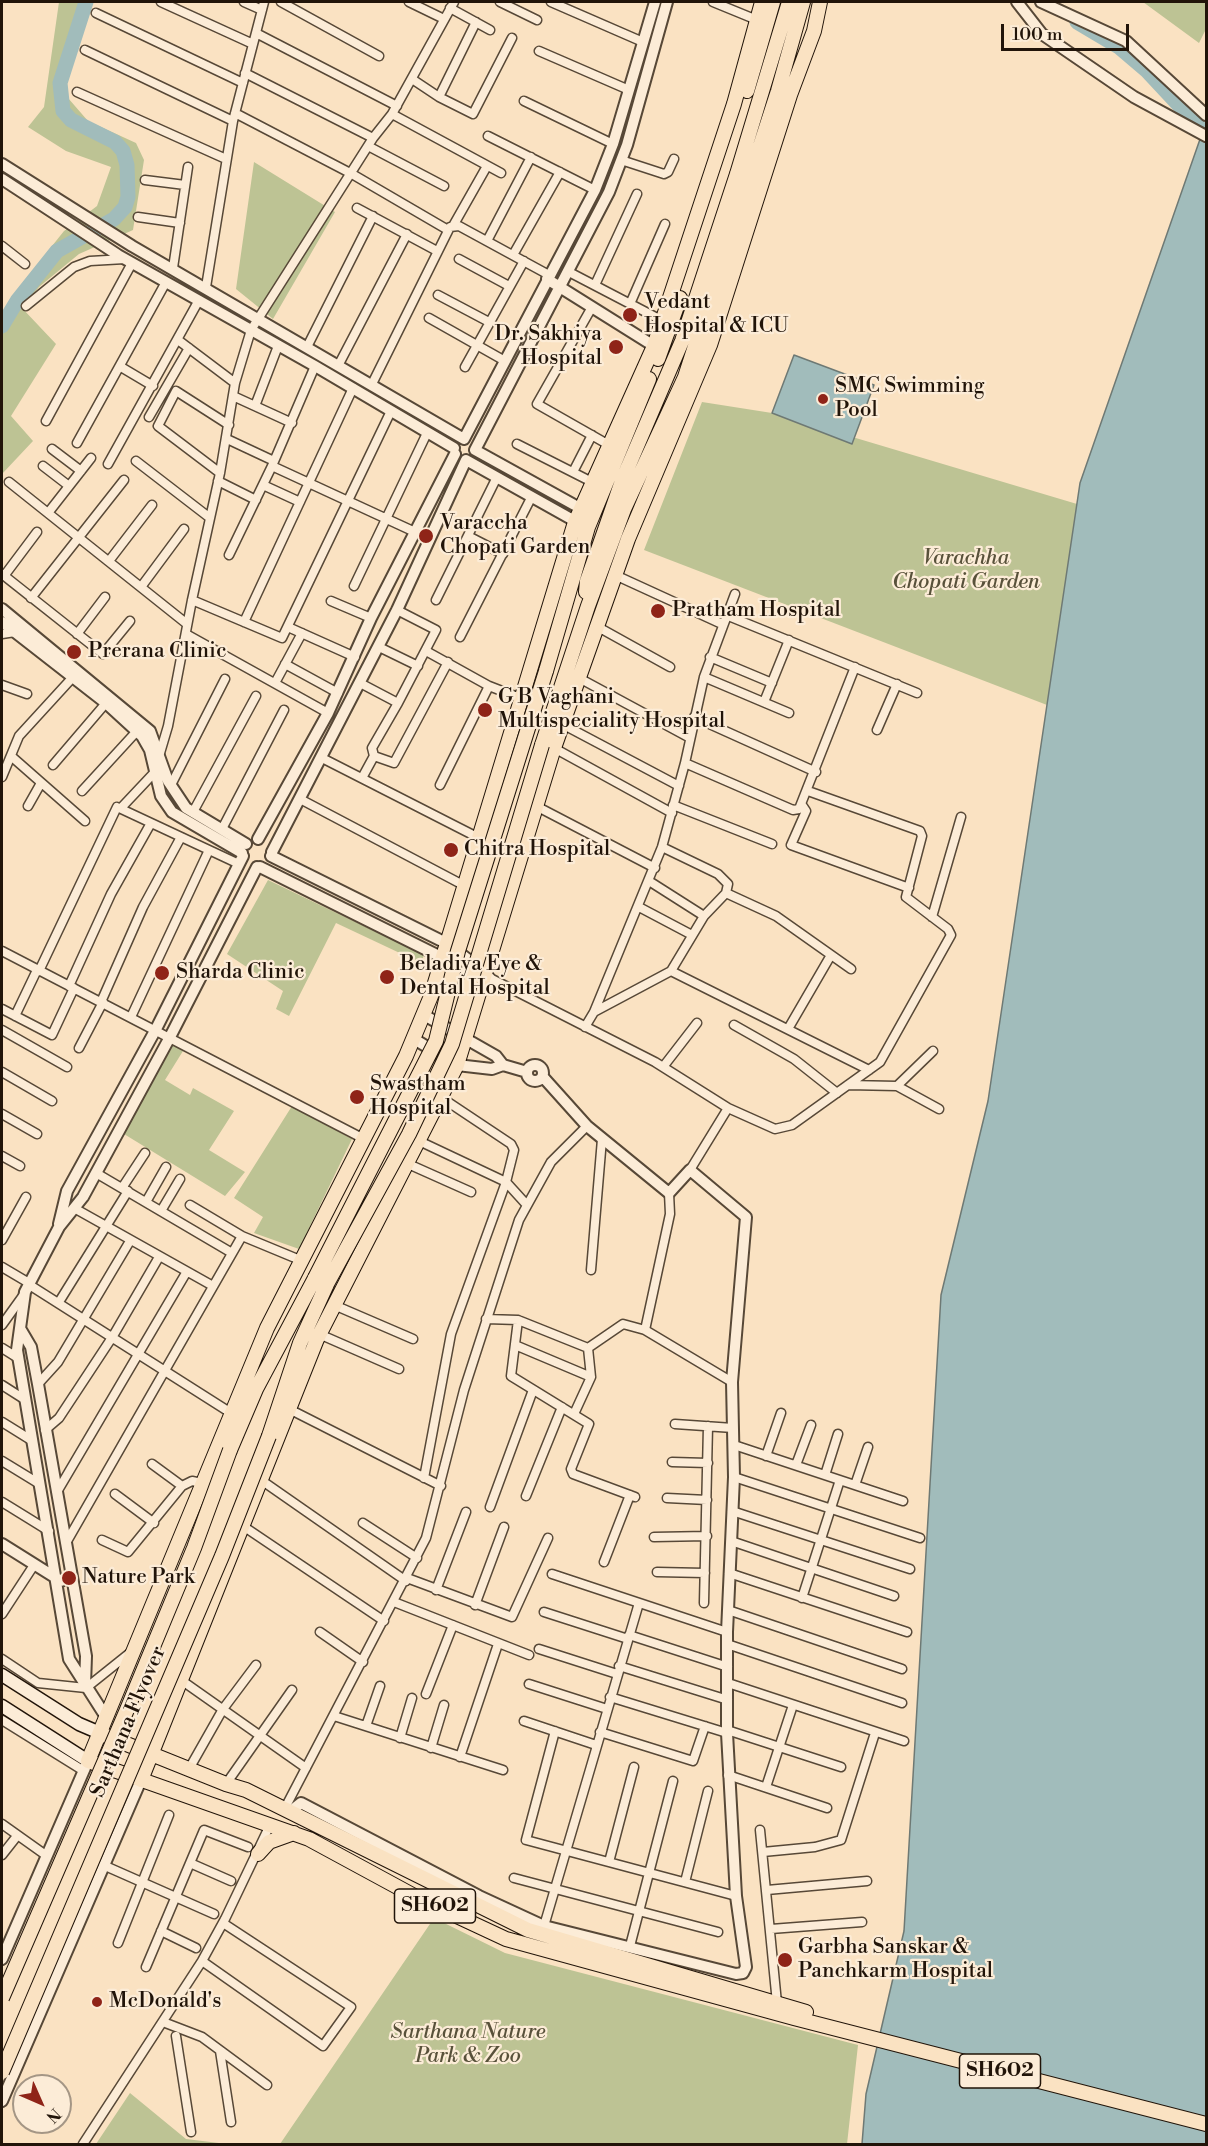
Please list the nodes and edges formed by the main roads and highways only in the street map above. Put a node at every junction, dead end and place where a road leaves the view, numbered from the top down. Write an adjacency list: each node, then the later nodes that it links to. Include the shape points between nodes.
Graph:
1 (762, 2): 7 (main road, via 734,104 663,321 592,482)
2 (773, 2): 7 (main road, via 666,341)
3 (782, 2): 8 (main road, via 679,327 603,511 584,570)
4 (789, 2): 9 (main road, via 682,342 622,481 587,581)
5 (803, 2): 9 (main road, via 685,376 624,509)
6 (820, 2): 12 (main road, via 814,31 710,345 615,576 579,678)
7 (584, 518): 8 (main road); 10 (main road)
8 (570, 583): 11 (main road)
9 (588, 606): 12 (main road)
10 (542, 628): 11 (main road); 16 (main road, via 424,1015)
11 (557, 631): 14 (main road, bridge, via 458,951 436,1041)
12 (557, 722): 13 (main road)
13 (548, 746): 14 (main road, bridge, via 452,1044 409,1134); 19 (main road, via 536,806 457,1065)
14 (321, 1281): 15 (main road, Sarthana Flyover); 17 (main road, Sarthana Flyover)
15 (305, 1298): 16 (main road); 21 (main road, Sarthana Flyover)
16 (267, 1328): 18 (main road)
17 (300, 1343): 19 (main road); 20 (main road, Sarthana Flyover)
18 (252, 1362): 21 (main road); 24 (main road)
19 (303, 1371): 20 (main road); 25 (main road)
20 (286, 1385): 32 (main road, Sarthana Flyover, bridge, via 218,1567)
21 (256, 1389): 30 (main road, Sarthana Flyover, bridge, via 126,1712)
22 (2, 1675): 24 (main road)
23 (2, 1706): 26 (main road)
24 (100, 1733): 25 (main road, SH602); 26 (main road)
25 (153, 1754): 27 (main road); 31 (main road, SH602, via 246,1790 526,1924 777,2003)
26 (86, 1766): 27 (main road, SH602)
27 (141, 1780): 28 (main road, SH602)
28 (294, 1833): 29 (main road); 31 (main road, SH602, via 506,1939)
29 (253, 1851)
30 (2, 1998)
31 (794, 2014): 33 (main road, SH602); 34 (main road, SH602)
32 (2, 2072)
33 (1206, 2114)
34 (1206, 2124)

